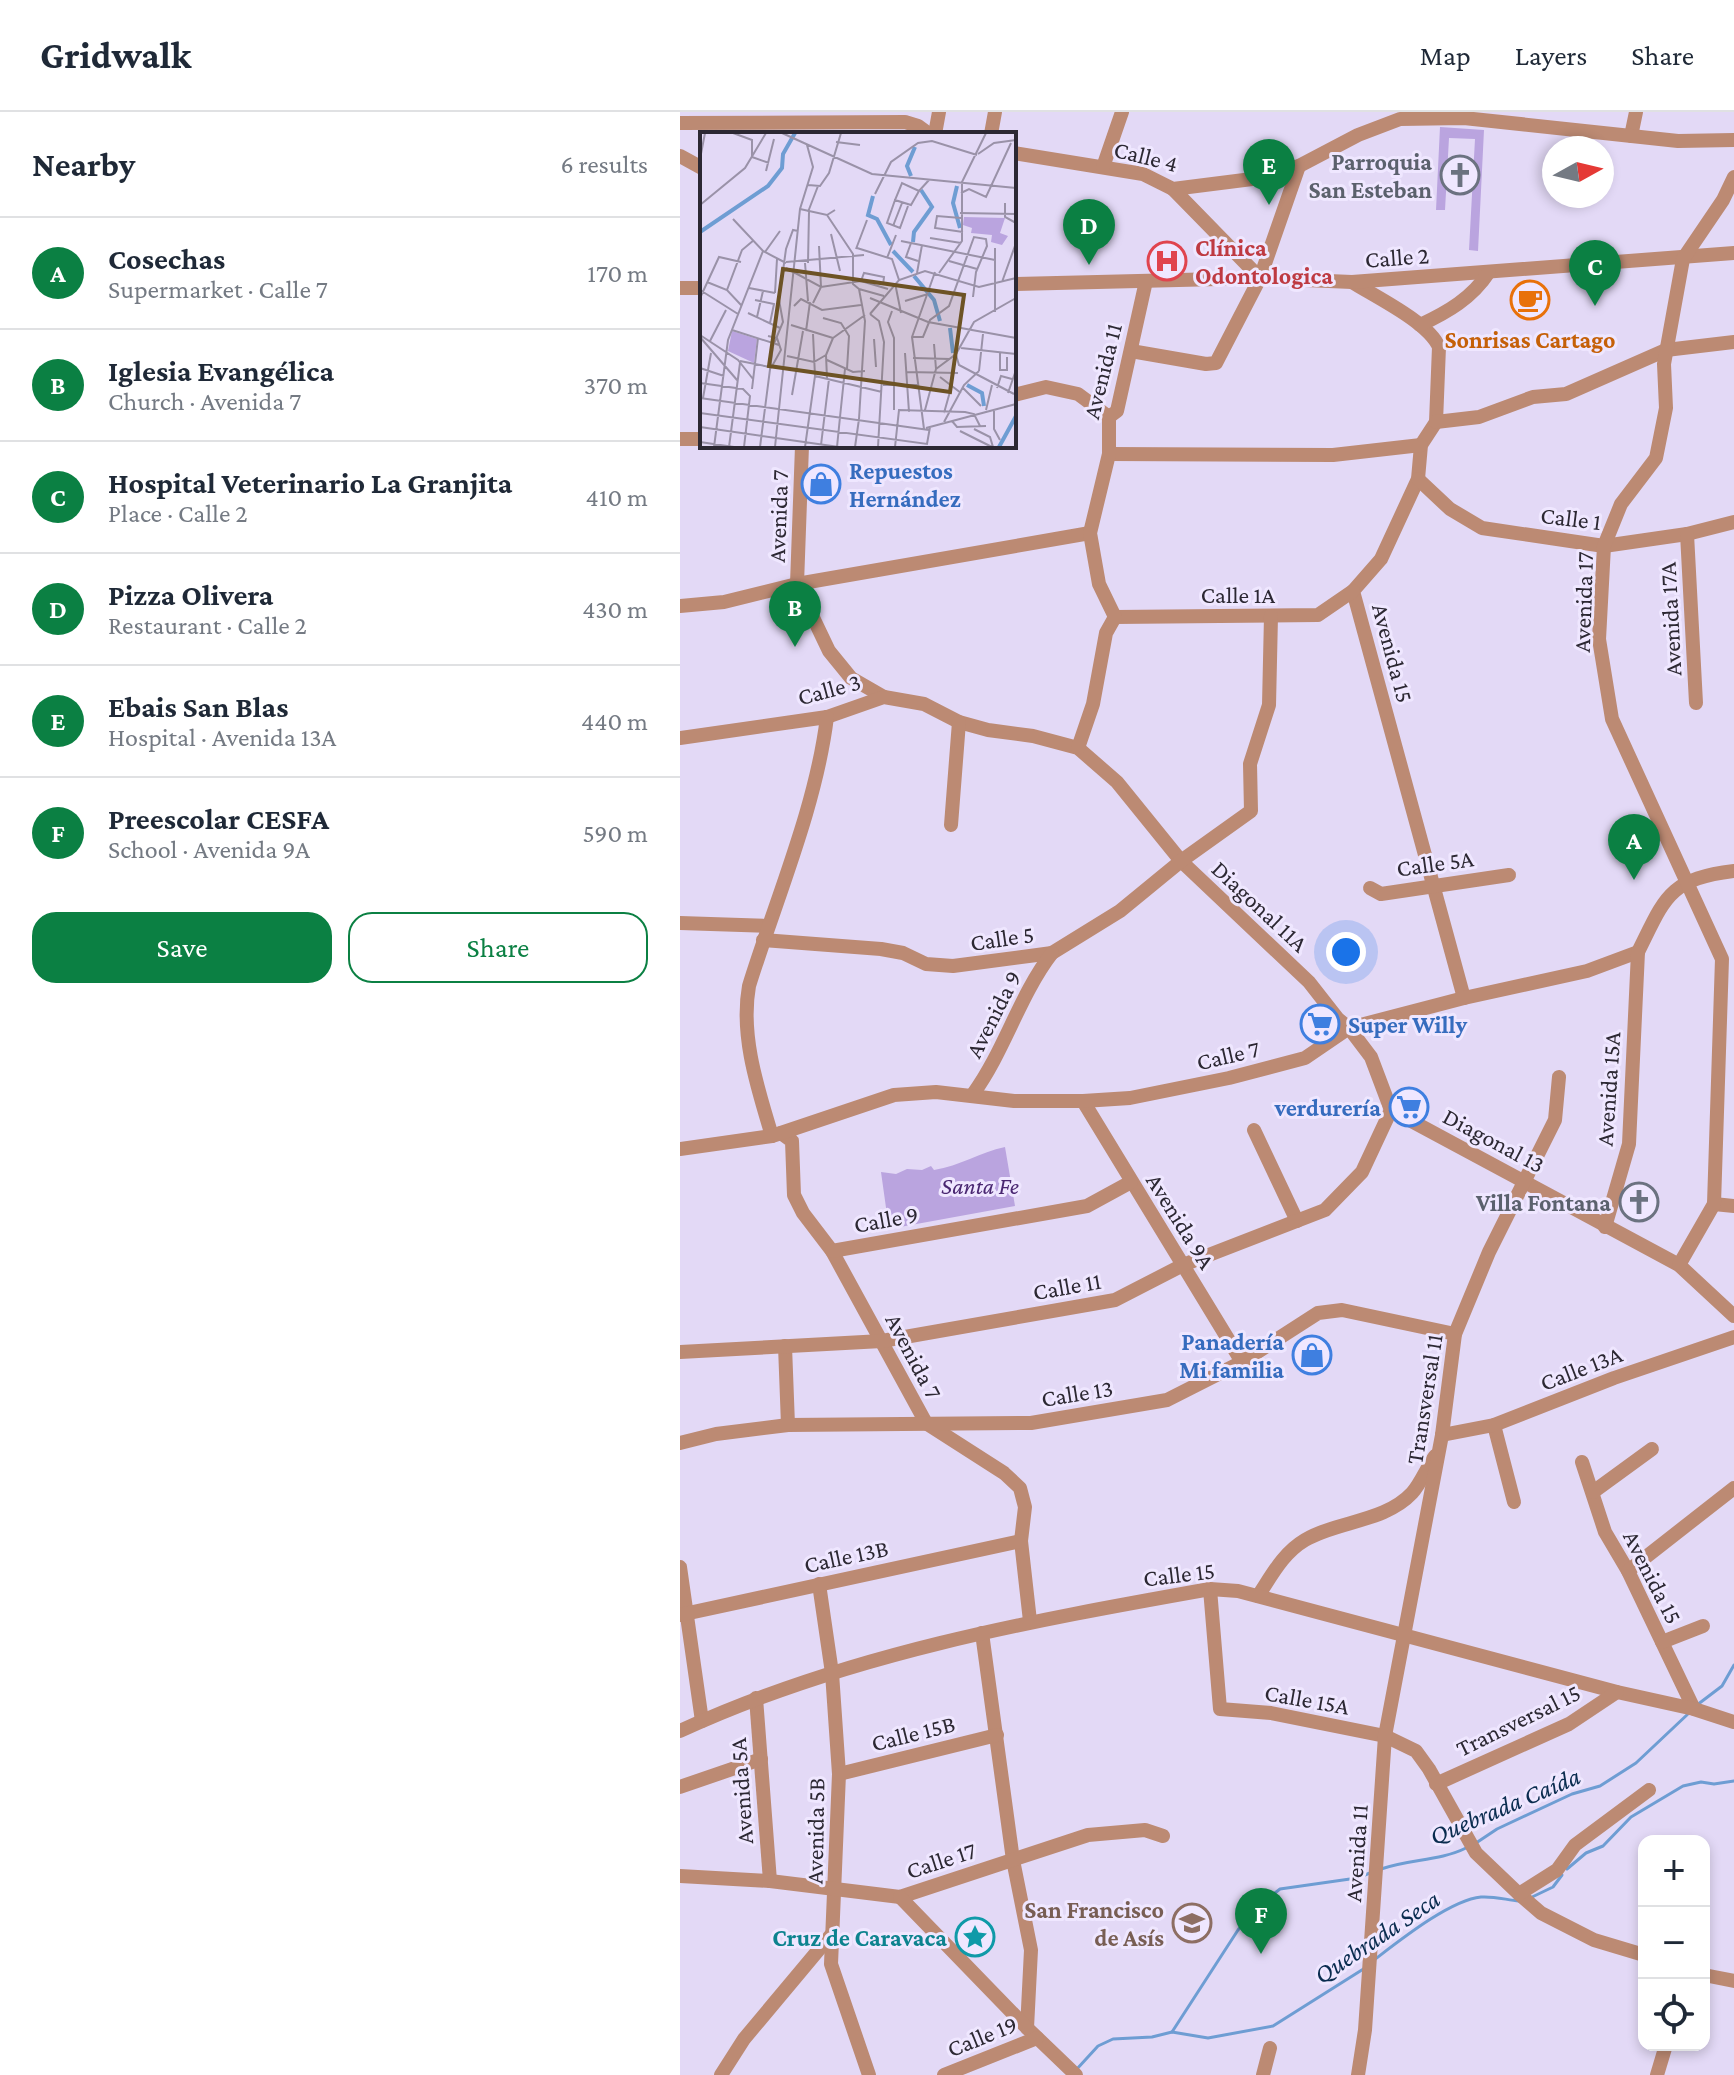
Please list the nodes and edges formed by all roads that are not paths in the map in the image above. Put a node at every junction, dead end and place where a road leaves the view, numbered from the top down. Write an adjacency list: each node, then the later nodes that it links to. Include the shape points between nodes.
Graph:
1 (939, 112): 8 (street)
2 (995, 112): 9 (street)
3 (1122, 112): 16 (street)
4 (1636, 112): 10 (street)
5 (1464, 115): 10 (street, Calle 4); 14 (street, Calle 4, via 1400,119)
6 (680, 123): 7 (street, via 905,122)
7 (928, 132)
8 (933, 132)
9 (991, 132)
10 (1631, 136): 11 (street, Calle 4)
11 (1734, 140)
12 (1016, 153): 16 (street, Calle 4)
13 (680, 156): 15 (street)
14 (1299, 166): 18 (street, Calle 4, via 1260,178); 23 (street)
15 (700, 167)
16 (1103, 167): 18 (street, Calle 4, via 1143,174)
17 (1734, 177): 20 (street)
18 (1173, 189): 21 (street)
19 (1734, 253): 20 (street, Calle 2)
20 (1683, 259): 22 (street, Calle 2); 29 (street, Avenida 17)
21 (1244, 272): 23 (street); 24 (street)
22 (1489, 272): 25 (street, Calle 2); 27 (street, via 1466,299)
23 (1260, 278): 25 (street, Calle 2); 30 (street, via 1216,363)
24 (1146, 281): 26 (street); 30 (street, Avenida 11)
25 (1352, 282): 27 (street)
26 (1016, 284)
27 (1420, 325): 33 (street, via 1439,347)
28 (1734, 342): 29 (street)
29 (1666, 350): 33 (street, via 1566,394 1533,397 1479,417); 41 (street, Avenida 17, via 1666,408 1656,458 1621,504)
30 (1131, 351): 32 (street, Avenida 11, via 1117,411)
31 (1016, 394): 32 (street, via 1046,387 1078,394)
32 (1109, 417): 36 (street, Avenida 11)
33 (1436, 422): 34 (street, Avenida 15)
34 (1421, 445): 36 (street, via 1333,455); 37 (street, Avenida 15)
35 (802, 448): 42 (street, Avenida 7)
36 (1109, 454): 39 (street, Avenida 11)
37 (1418, 479): 41 (street, Calle 1, via 1450,509 1482,528); 43 (street, Avenida 15, via 1381,559)
38 (1734, 522): 40 (street, Calle 1)
39 (1090, 533): 42 (street); 46 (street, Avenida 11, via 1099,584)
40 (1687, 534): 41 (street, Calle 1); 48 (street, Avenida 17A)
41 (1604, 546): 57 (street, Avenida 17, via 1599,639 1612,719)
42 (797, 584): 44 (street, via 724,602); 47 (street, Avenida 7, via 829,651 851,678)
43 (1353, 591): 45 (street, Calle 1A, via 1318,615); 58 (street, Avenida 15)
44 (680, 606)
45 (1271, 616): 46 (street, Calle 1A); 54 (street, Calle 5, via 1269,705 1250,764 1251,811)
46 (1115, 617): 52 (street, via 1106,633 1093,704)
47 (884, 697): 49 (street, Calle 3); 50 (street, Calle 3, via 924,704)
48 (1696, 703)
49 (827, 717): 51 (street, Calle 3); 61 (street, Avenida 7, via 803,820)
50 (959, 722): 52 (street, Calle 3); 53 (street)
51 (680, 738)
52 (1078, 748): 54 (street, Diagonal 11A, via 1117,782)
53 (951, 825)
54 (1181, 861): 63 (street, Calle 5, via 1120,911); 66 (street, Diagonal 11A, via 1309,982)
55 (1734, 871): 57 (street)
56 (1509, 875): 58 (street, Calle 5A)
57 (1685, 881): 62 (street, via 1665,898); 64 (street, Avenida 17)
58 (1433, 884): 59 (street, Calle 5A, via 1381,894); 65 (street, Avenida 15)
59 (1370, 888)
60 (680, 923): 61 (street, Calle 5)
61 (766, 933): 63 (street, Calle 5, via 881,949 926,964 953,966); 72 (street, Avenida 7, via 745,1007 756,1083)
62 (1638, 952): 65 (street, Calle 7, via 1587,971); 79 (street, Avenida 15A, via 1629,1144)
63 (1052, 953): 68 (street, Avenida 9)
64 (1728, 958): 76 (street, Avenida 17)
65 (1464, 998): 66 (street, Calle 7)
66 (1349, 1028): 69 (street, Calle 7, via 1305,1058 1130,1098); 70 (street, Diagonal 11A, via 1371,1057)
67 (1559, 1077): 75 (street, via 1555,1120)
68 (973, 1094): 69 (street, Calle 7, via 1014,1101); 72 (street, Calle 7, via 894,1095)
69 (1083, 1101): 74 (street, Avenida 9A)
70 (1391, 1110): 75 (street, Diagonal 13); 78 (street, Calle 11, via 1362,1172 1325,1210)
71 (1254, 1130): 78 (street)
72 (777, 1134): 73 (street, Calle 7); 80 (street, Avenida 7, via 792,1141 794,1195)
73 (680, 1149)
74 (1131, 1182): 80 (street, Calle 9, via 1087,1206); 81 (street, Avenida 9A)
75 (1526, 1182): 79 (street, Diagonal 13); 84 (street, Transversal 11)
76 (1714, 1204): 77 (street); 82 (street, Avenida 17)
77 (1734, 1206)
78 (1297, 1221): 81 (street, Calle 11)
79 (1605, 1227): 82 (street, Diagonal 13)
80 (832, 1251): 86 (street, Avenida 7)
81 (1183, 1265): 86 (street, Calle 11, via 1115,1300); 89 (street, Avenida 9A)
82 (1679, 1265): 83 (street, Diagonal 13)
83 (1734, 1316)
84 (1455, 1334): 89 (street, Calle 13, via 1330,1310); 93 (street, Transversal 11)
85 (1734, 1337): 92 (street, Calle 13A)
86 (882, 1341): 87 (street, Calle 11); 90 (street, Avenida 7)
87 (785, 1346): 88 (street, Calle 11); 91 (street)
88 (680, 1352)
89 (1242, 1362): 90 (street, Calle 13, via 1167,1400 1031,1423)
90 (926, 1423): 91 (street, Calle 13); 100 (street, Avenida 7, via 1020,1488 1025,1507)
91 (788, 1425): 94 (street, Calle 13)
92 (1494, 1425): 93 (street, Calle 13A); 99 (street)
93 (1441, 1442): 105 (street, via 1412,1492 1380,1512 1306,1539 1282,1559); 110 (street, Transversal 11)
94 (680, 1443)
95 (1652, 1449): 98 (street)
96 (1582, 1462): 98 (street, Avenida 15)
97 (1734, 1488): 102 (street)
98 (1593, 1492): 102 (street, Avenida 15, via 1605,1532)
99 (1514, 1502)
100 (1021, 1541): 103 (street, Calle 13B); 107 (street, Avenida 7)
101 (680, 1567): 106 (street, Avenida 5A)
102 (1628, 1571): 111 (street, Avenida 15)
103 (819, 1584): 106 (street, Calle 13B); 112 (street, Avenida 5B)
104 (1210, 1589): 105 (street, Calle 15); 107 (street, Calle 15); 120 (street, Calle 15A, via 1220,1709 1271,1713)
105 (1258, 1596): 110 (street, Calle 15)
106 (684, 1614): 116 (street, Avenida 5A)
107 (1030, 1621): 109 (street, Calle 15)
108 (1703, 1626): 111 (street)
109 (982, 1633): 112 (street, Calle 15); 119 (street)
110 (1403, 1634): 113 (street, Calle 15); 120 (street, Avenida 11)
111 (1662, 1642): 115 (street, Avenida 15)
112 (832, 1673): 114 (street, Calle 15); 122 (street, Avenida 5B)
113 (1617, 1692): 115 (street, Calle 15); 123 (street, Transversal 15, via 1569,1724)
114 (756, 1698): 116 (street, Calle 15); 121 (street, Avenida 5A)
115 (1694, 1709): 117 (street, Calle 15)
116 (702, 1721): 118 (street, Calle 15)
117 (1734, 1722)
118 (680, 1731)
119 (997, 1735): 122 (street, Calle 15B); 127 (street)
120 (1385, 1736): 123 (street, Calle 15A, via 1416,1751); 145 (street, Avenida 11)
121 (761, 1759): 124 (street); 129 (street, Avenida 5A)
122 (839, 1774): 130 (street, Avenida 5B)
123 (1436, 1784): 131 (street, Calle 15A, via 1476,1853)
124 (680, 1787)
125 (1649, 1790): 131 (street, via 1575,1845 1557,1870)
126 (1163, 1836): 127 (street, Calle 17, via 1145,1830 1088,1835)
127 (1013, 1860): 132 (street, Calle 17); 137 (street, via 1031,1950)
128 (680, 1876): 129 (street, Calle 17)
129 (770, 1881): 130 (street, Calle 17)
130 (836, 1888): 132 (street, Calle 17); 133 (street, Avenida 5B)
131 (1519, 1894): 134 (street, Calle 15A, via 1541,1913 1594,1940)
132 (900, 1897): 137 (street)
133 (831, 1935): 140 (street, via 744,2039); 141 (street, Avenida 5B, via 831,1964)
134 (1638, 1953)
135 (1710, 1976): 136 (street)
136 (1734, 1981)
137 (1032, 2033): 142 (street, Calle 19); 143 (street)
138 (1270, 2048): 144 (street)
139 (1664, 2051): 146 (street)
140 (721, 2075)
141 (869, 2075)
142 (944, 2075)
143 (1076, 2075)
144 (1263, 2075)
145 (1358, 2075)
146 (1657, 2075)

